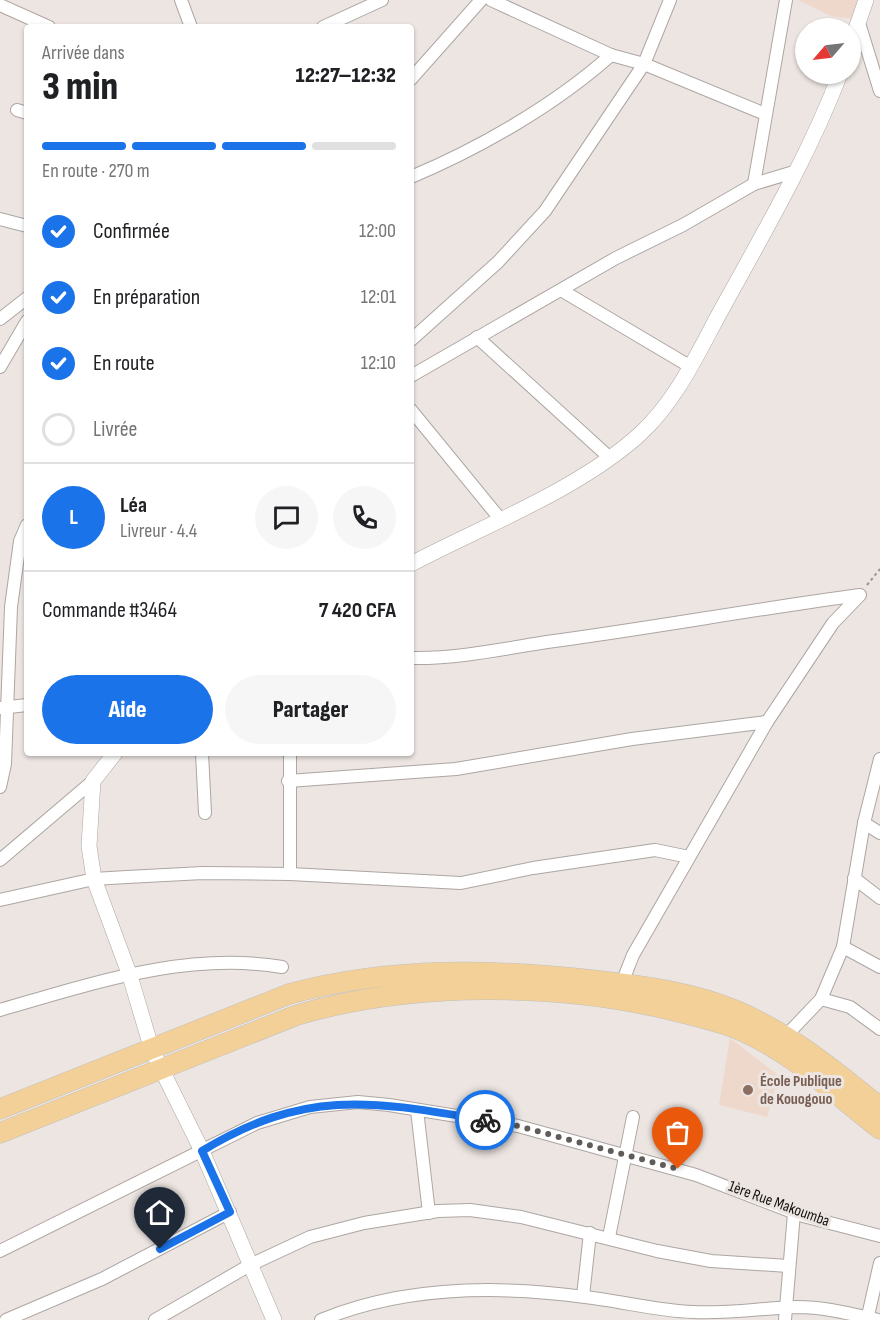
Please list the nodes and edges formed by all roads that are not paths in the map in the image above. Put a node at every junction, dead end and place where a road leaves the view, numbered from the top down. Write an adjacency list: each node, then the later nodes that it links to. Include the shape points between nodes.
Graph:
1 (181, 0): 11 (street)
2 (382, 0): 12 (street)
3 (481, 0): 16 (street)
4 (491, 0): 14 (street)
5 (670, 0): 15 (street)
6 (786, 0): 19 (street)
7 (866, 0): 9 (street)
8 (0, 5): 10 (street)
9 (861, 18)
10 (42, 24)
11 (190, 24)
12 (330, 24)
13 (861, 29): 18 (street)
14 (611, 55): 15 (street); 21 (street, via 553,100)
15 (644, 64): 19 (street); 29 (street, via 545,211 498,262)
16 (414, 76)
17 (836, 84): 20 (street)
18 (880, 91)
19 (765, 114): 22 (street)
20 (797, 171): 22 (street); 32 (street)
21 (414, 176)
22 (754, 184): 25 (street)
23 (0, 219): 24 (street)
24 (24, 225)
25 (561, 290): 30 (street); 32 (street)
26 (24, 300): 27 (street)
27 (0, 319)
28 (24, 326): 31 (street)
29 (414, 337)
30 (477, 337): 33 (street); 35 (street)
31 (0, 367)
32 (691, 368): 35 (street, via 665,407)
33 (414, 374)
34 (414, 414): 36 (street)
35 (610, 458): 36 (street)
36 (501, 520): 38 (street)
37 (24, 532): 41 (street, via 11,607)
38 (414, 563)
39 (414, 658): 42 (street, via 670,625 860,595 833,623)
40 (24, 705): 41 (street)
41 (3, 708): 49 (street, via 5,764)
42 (767, 722): 48 (street, via 632,739 456,769); 53 (street)
43 (113, 756): 47 (street)
44 (202, 756): 50 (street)
45 (290, 756): 48 (street)
46 (880, 759): 51 (street)
47 (93, 781): 54 (street); 57 (street, via 89,846)
48 (288, 781): 55 (street)
49 (0, 787)
50 (205, 813)
51 (864, 823): 52 (street); 56 (street)
52 (880, 833)
53 (689, 857): 55 (street, via 655,850 461,883); 64 (street, via 633,955)
54 (0, 860)
55 (290, 874): 57 (street, via 203,873)
56 (854, 878): 58 (street); 60 (street)
57 (94, 879): 59 (street); 63 (street)
58 (880, 898)
59 (0, 900)
60 (843, 947): 62 (street); 65 (street)
61 (282, 967): 63 (street, via 211,963 172,966)
62 (880, 967)
63 (130, 976): 66 (street); 69 (street)
64 (619, 991): 68 (main road, via 680,994 736,1010); 69 (main road, via 475,970 390,974 289,994); 70 (main road, via 450,990 332,1005)
65 (821, 999): 67 (street, via 850,1007); 68 (street)
66 (0, 1010)
67 (880, 1029)
68 (780, 1042): 71 (main road); 75 (main road)
69 (152, 1050): 70 (street); 72 (main road)
70 (161, 1068): 76 (main road); 77 (street)
71 (880, 1107)
72 (0, 1109)
73 (417, 1110): 77 (street, 1ère Rue Makoumba, via 358,1102 326,1104 257,1123); 78 (street, 1ère Rue Makoumba, via 518,1126); 80 (street)
74 (633, 1117): 78 (street)
75 (880, 1130)
76 (0, 1133)
77 (202, 1151): 79 (street); 85 (street, 1ère Rue Makoumba)
78 (627, 1155): 81 (street, 1ère Rue Makoumba, via 696,1174); 84 (street)
79 (230, 1212): 87 (street); 92 (street, via 102,1279)
80 (429, 1213): 82 (street, via 482,1211); 87 (street, via 364,1223 310,1237)
81 (794, 1213): 83 (street, 1ère Rue Makoumba); 88 (street)
82 (591, 1233): 84 (street); 89 (street)
83 (880, 1236)
84 (609, 1237): 88 (street, via 693,1258)
85 (0, 1251)
86 (880, 1263): 91 (street)
87 (250, 1265): 93 (street); 94 (street)
88 (788, 1266): 90 (street)
89 (583, 1296): 90 (street, via 691,1312); 95 (street, via 509,1290 446,1292 391,1299)
90 (786, 1314): 91 (street, via 812,1308)
91 (871, 1319)
92 (6, 1320)
93 (155, 1320)
94 (274, 1320)
95 (321, 1320)

